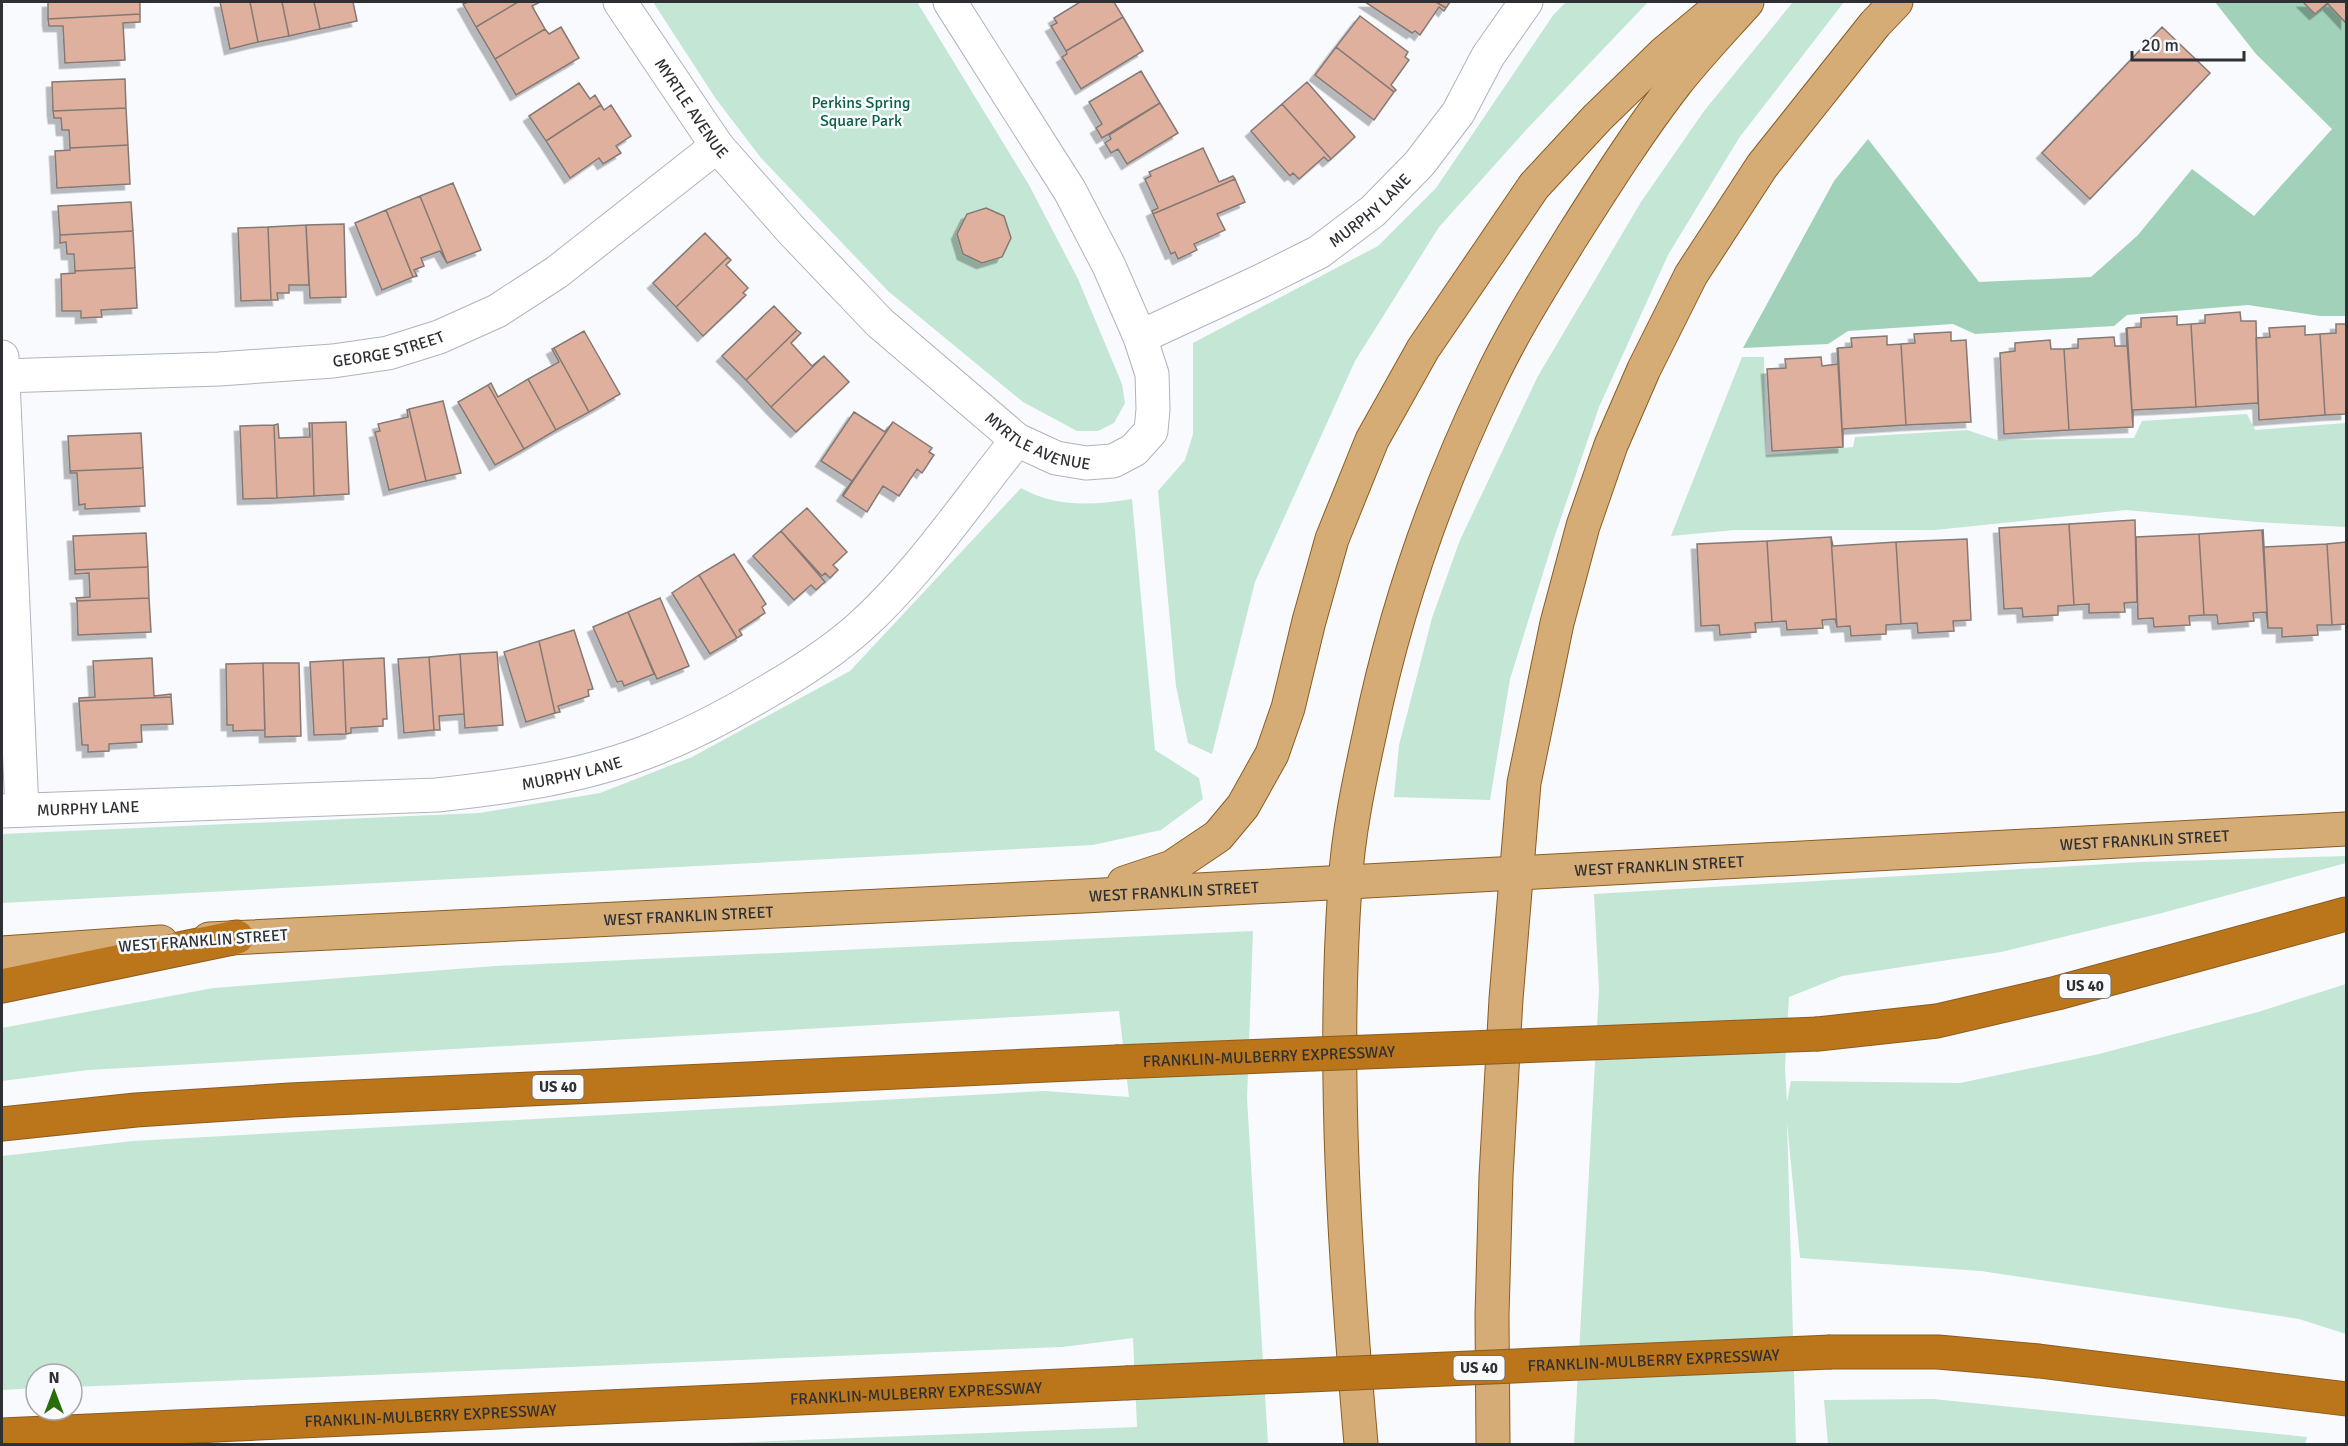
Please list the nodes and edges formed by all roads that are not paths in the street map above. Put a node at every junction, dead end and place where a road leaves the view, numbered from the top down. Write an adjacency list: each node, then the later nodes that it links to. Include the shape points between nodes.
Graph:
1 (620, 2): 7 (street, MYRTLE AVENUE)
2 (950, 2): 8 (street, MYRTLE AVENUE, via 1070,191)
3 (1526, 2): 8 (street, MURPHY LANE, via 1488,56 1458,113 1419,164 1373,211 1319,252)
4 (1725, 2): 15 (main road, via 1663,54 1534,186 1423,349 1372,440 1332,539 1288,708 1272,754 1244,806 1218,836 1172,867)
5 (1747, 2): 14 (main road, via 1676,84 1598,195 1491,377 1412,568 1382,674)
6 (1896, 2): 13 (main road, via 1755,176 1691,275 1644,369 1582,526 1540,696 1524,783)
7 (717, 146): 9 (street, GEORGE STREET, via 557,272 497,311 439,337 388,353 219,369); 10 (street, MYRTLE AVENUE, via 880,323)
8 (1140, 337): 10 (street, MYRTLE AVENUE, via 1152,374 1154,409 1150,431 1134,450 1113,461 1086,463 1056,458)
9 (2, 369): 11 (street)
10 (1017, 440): 11 (street, MURPHY LANE, via 907,579 859,627 794,676 725,717 653,750 510,787 437,795)
11 (12, 811)
12 (2346, 830): 13 (main road, WEST FRANKLIN STREET)
13 (1515, 874): 14 (main road, WEST FRANKLIN STREET); 24 (main road, via 1496,1176)
14 (1345, 882): 15 (main road, WEST FRANKLIN STREET); 23 (main road, via 1340,1004 1341,1171)
15 (1084, 896): 17 (main road, WEST FRANKLIN STREET)
16 (2346, 914): 20 (highway, FRANKLIN-MULBERRY EXPRESSWAY / US 40, bridge, via 2057,993 1937,1021 1818,1034 290,1100)
17 (237, 937): 18 (main road, WEST FRANKLIN STREET); 19 (highway)
18 (2, 953)
19 (2, 986)
20 (2, 1124)
21 (2346, 1399): 22 (highway, FRANKLIN-MULBERRY EXPRESSWAY / US 40, bridge, via 2039,1361 1938,1352 1831,1352)
22 (2, 1435)
23 (1360, 1444)
24 (1493, 1444)

